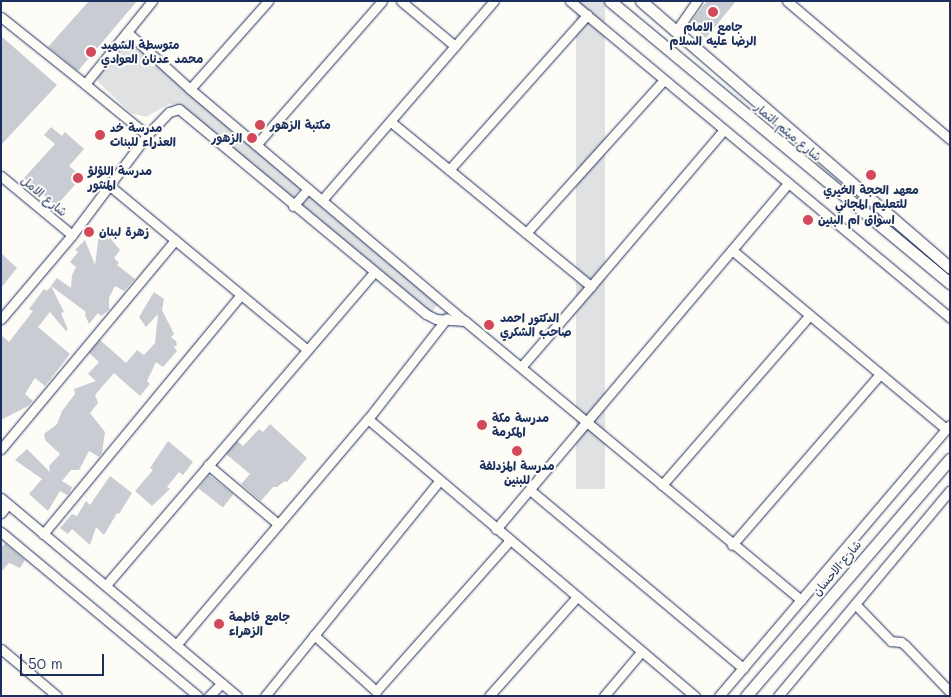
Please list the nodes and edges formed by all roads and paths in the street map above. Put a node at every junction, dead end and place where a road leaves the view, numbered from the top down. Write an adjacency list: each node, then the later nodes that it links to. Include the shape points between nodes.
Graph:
1 (152, 1): 14 (street)
2 (268, 1): 18 (street)
3 (382, 1): 23 (street)
4 (401, 1): 15 (street)
5 (494, 1): 15 (street)
6 (570, 1): 11 (street)
7 (610, 1): 37 (street, شارع ميثم التمار)
8 (641, 1): 13 (street, شارع ميثم التمار)
9 (697, 1): 13 (street)
10 (787, 1): 22 (street)
11 (587, 15): 16 (street); 24 (street)
12 (1, 17): 17 (street)
13 (676, 31): 35 (street, شارع ميثم التمار)
14 (127, 32): 17 (street); 18 (street)
15 (455, 46): 19 (street)
16 (664, 80): 20 (street); 31 (street)
17 (84, 84): 21 (street)
18 (190, 89): 23 (street)
19 (391, 122): 24 (street); 29 (street)
20 (724, 130): 26 (street); 38 (street)
21 (147, 135): 27 (street); 30 (street, via 168,112 179,109)
22 (950, 138)
23 (256, 145): 28 (street)
24 (449, 170): 31 (street)
25 (1, 176): 32 (street, شارع الامل)
26 (788, 184): 34 (street); 42 (street)
27 (110, 186): 32 (street); 33 (street)
28 (308, 189): 29 (street); 30 (street)
29 (322, 200): 40 (street)
30 (293, 206): 36 (street)
31 (526, 233): 38 (street)
32 (72, 235): 43 (street)
33 (175, 240): 39 (street); 52 (street)
34 (732, 250): 41 (street); 50 (street)
35 (950, 268)
36 (374, 272): 44 (street, via 426,314); 46 (street)
37 (950, 283)
38 (592, 286): 47 (street)
39 (241, 295): 46 (street); 64 (street)
40 (453, 311): 44 (street); 45 (street)
41 (810, 315): 48 (street); 56 (street)
42 (950, 318)
43 (1, 319)
44 (445, 321): 45 (street); 49 (street)
45 (465, 321): 47 (street)
46 (306, 349): 54 (street)
47 (521, 367): 50 (street)
48 (880, 374): 51 (street); 66 (street)
49 (368, 419): 55 (street); 61 (street)
50 (585, 421): 56 (street); 57 (street)
51 (948, 427): 69 (street)
52 (1, 449)
53 (950, 459): 88 (street, شارع الاحسان)
54 (208, 465): 61 (street); 67 (street)
55 (440, 481): 62 (street); 71 (street)
56 (662, 485): 66 (street)
57 (530, 490): 62 (street); 75 (street)
58 (950, 490): 70 (street)
59 (4, 501): 60 (street); 64 (street)
60 (1, 513)
61 (278, 524): 72 (street)
62 (496, 529): 65 (street)
63 (1, 532): 80 (street)
64 (43, 534): 67 (street)
65 (510, 540): 68 (street); 77 (street)
66 (732, 545): 69 (street)
67 (106, 585): 72 (street)
68 (577, 597): 74 (street); 84 (street)
69 (801, 600): 75 (street)
70 (855, 604): 78 (street, via 891,641 902,642); 89 (street)
71 (314, 635): 77 (street); 83 (street)
72 (176, 645): 76 (street)
73 (1, 649): 79 (street)
74 (641, 652): 85 (street); 86 (street)
75 (743, 668): 87 (street)
76 (222, 683): 81 (street); 82 (street)
77 (379, 693)
78 (949, 694)
79 (58, 696)
80 (198, 696)
81 (209, 696)
82 (237, 696)
83 (264, 696)
84 (489, 696)
85 (604, 696)
86 (695, 696)
87 (719, 696)
88 (746, 696)
89 (778, 696)

